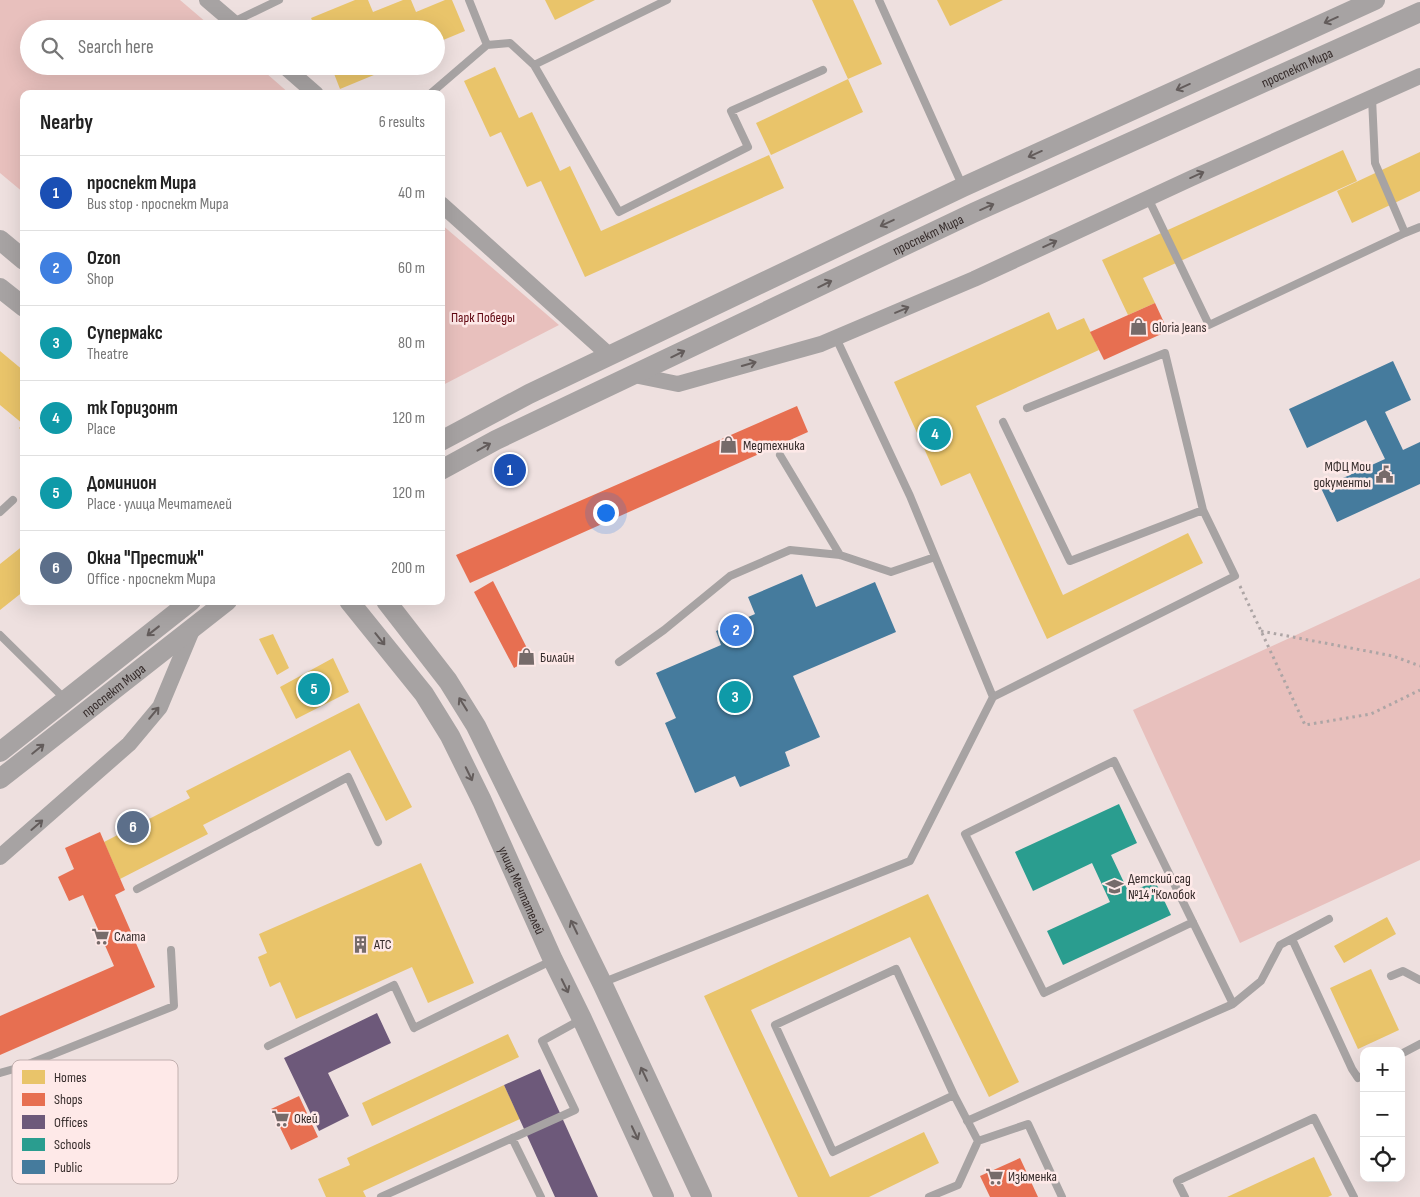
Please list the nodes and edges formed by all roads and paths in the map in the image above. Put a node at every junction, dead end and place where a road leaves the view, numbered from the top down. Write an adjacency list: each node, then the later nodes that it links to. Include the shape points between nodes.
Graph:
1 (207, 0): 8 (street)
2 (279, 0): 9 (lane)
3 (469, 0): 10 (lane)
4 (667, 0): 11 (lane)
5 (879, 0): 18 (lane)
6 (1375, 0): 18 (street, проспект Мира, one-way to 18)
7 (1420, 12): 29 (street, проспект Мира, one-way to 7, via 973,213)
8 (231, 20)
9 (245, 20)
10 (487, 45): 11 (lane, via 510,42); 16 (lane)
11 (534, 65): 12 (lane, via 618,212 748,147 730,111)
12 (823, 70)
13 (294, 75): 15 (street)
14 (1420, 76): 17 (street)
15 (311, 90)
16 (435, 90)
17 (1372, 98): 19 (street, one-way to 17); 22 (lane, via 1375,162)
18 (964, 187): 28 (street, проспект Мира, one-way to 28)
19 (1148, 198): 22 (lane, via 1209,324); 27 (street, one-way to 19, via 974,279)
20 (445, 208): 28 (street)
21 (1420, 227): 22 (lane)
22 (1405, 233)
23 (0, 240): 24 (street)
24 (20, 257)
25 (0, 288): 26 (street)
26 (20, 305)
27 (836, 337): 29 (street, one-way to 27, via 678,384); 39 (lane)
28 (609, 355): 32 (street, проспект Мира)
29 (634, 375): 34 (street, проспект Мира, one-way to 29)
30 (1027, 408): 36 (lane, via 1165,353)
31 (1003, 422): 36 (lane, via 1070,561)
32 (445, 439)
33 (780, 455): 38 (lane)
34 (445, 468)
35 (13, 500): 37 (lane)
36 (1203, 510): 40 (lane)
37 (0, 512)
38 (840, 555): 39 (lane, via 891,572); 48 (lane, via 790,550 730,576)
39 (935, 557): 51 (lane)
40 (1235, 576): 46 (path); 51 (lane)
41 (186, 605): 52 (street, проспект Мира, one-way to 52)
42 (222, 605): 45 (street, проспект Мира)
43 (352, 605): 62 (street, улица Мечтателей, one-way to 62, via 424,694 450,736)
44 (389, 605): 65 (street, one-way to 44, via 476,726 448,681)
45 (193, 628): 54 (street, проспект Мира, one-way to 45); 56 (street, one-way to 45, via 129,744 160,707)
46 (1261, 631): 49 (path, via 1393,656); 50 (path, via 1306,725 1371,714)
47 (0, 635): 52 (lane)
48 (619, 662)
49 (1420, 666)
50 (1420, 690)
51 (993, 698): 65 (lane, via 910,861)
52 (66, 700): 53 (street, проспект Мира)
53 (0, 752)
54 (0, 780)
55 (378, 842): 57 (lane, via 348,777)
56 (0, 857)
57 (137, 889)
58 (1329, 919): 60 (lane)
59 (1193, 922): 59 (lane, via 1114,761 965,834 1044,993); 66 (lane)
60 (1292, 939): 66 (lane, via 1280,945 1261,981); 72 (lane, via 1352,1069)
61 (171, 950): 71 (lane, via 174,1006)
62 (553, 960): 67 (street, улица Мечтателей, one-way to 67); 69 (lane, via 414,1028 394,985)
63 (1390, 976): 64 (lane, via 1403,971)
64 (1420, 980)
65 (602, 983): 80 (street, one-way to 65)
66 (1233, 1004): 74 (lane)
67 (582, 1019): 75 (lane, via 542,1041 575,1110); 79 (street, улица Мечтателей, one-way to 79)
68 (1420, 1044): 70 (lane)
69 (268, 1046)
70 (1405, 1052)
71 (39, 1060)
72 (1360, 1077)
73 (954, 1095): 73 (lane, via 896,969 774,1025 833,1152); 74 (lane)
74 (967, 1121): 76 (lane)
75 (512, 1138): 77 (lane); 78 (lane)
76 (978, 1141): 81 (lane, via 958,1185); 82 (lane, via 1028,1124)
77 (381, 1197)
78 (541, 1197)
79 (664, 1197)
80 (702, 1197)
81 (929, 1197)
82 (1062, 1197)
83 (1185, 1197): 84 (lane, via 1177,1181 1314,1118)
84 (1354, 1197)

